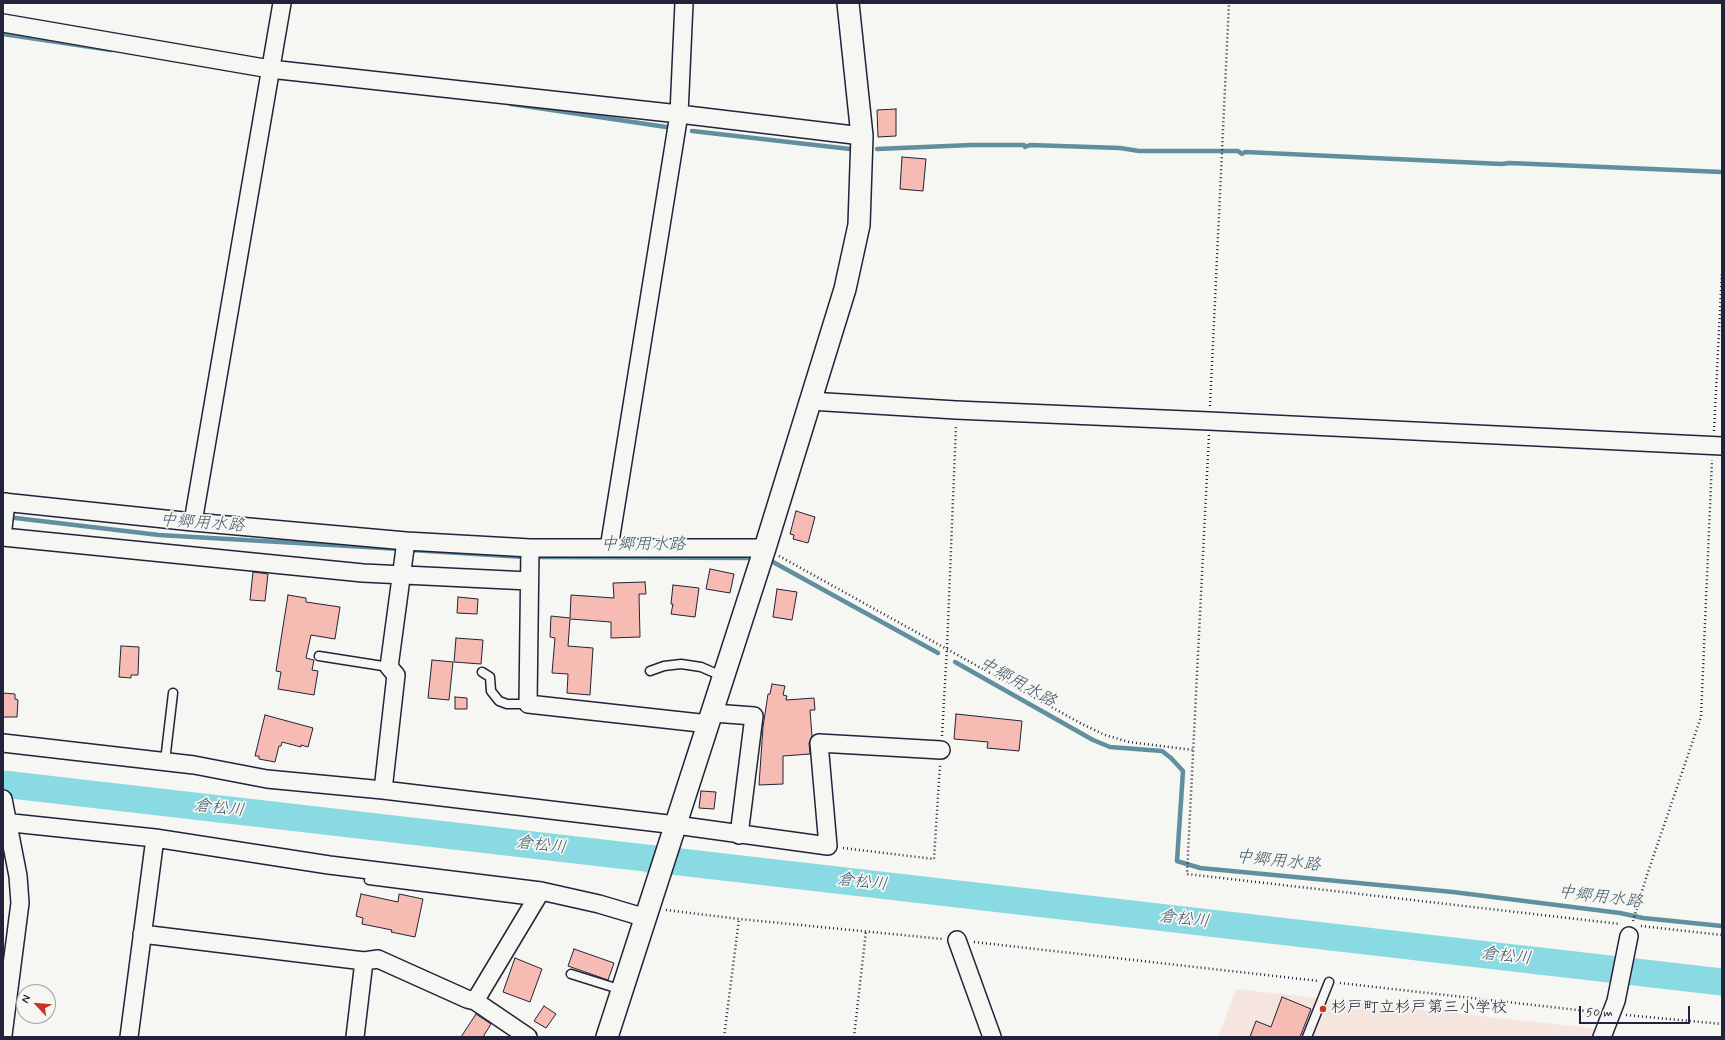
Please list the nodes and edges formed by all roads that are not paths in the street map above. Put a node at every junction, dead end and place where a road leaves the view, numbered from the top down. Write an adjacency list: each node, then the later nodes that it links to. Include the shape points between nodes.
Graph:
1 (282, 3): 5 (street)
2 (684, 3): 6 (street)
3 (848, 3): 7 (street)
4 (3, 22): 5 (street)
5 (270, 69): 6 (street); 11 (street)
6 (680, 114): 7 (street); 16 (street)
7 (862, 136): 8 (street, via 859,225 845,289)
8 (810, 401): 9 (street); 17 (street)
9 (1718, 445)
10 (4, 502): 11 (street); 12 (street)
11 (193, 522): 14 (street)
12 (3, 528)
13 (3, 537): 18 (street)
14 (406, 542): 15 (street); 18 (street)
15 (530, 548): 16 (street); 19 (street)
16 (609, 548): 17 (street)
17 (766, 548): 24 (street)
18 (401, 575): 19 (street); 21 (street)
19 (529, 581): 26 (street)
20 (319, 656): 21 (lane)
21 (389, 667): 31 (street, via 396,675)
22 (650, 671): 24 (lane, via 681,664 701,667)
23 (482, 672): 26 (lane, via 490,677 491,691 499,701 507,704)
24 (724, 677): 27 (street)
25 (172, 694): 30 (lane)
26 (528, 704): 27 (street)
27 (711, 718): 34 (street); 35 (street, via 754,716)
28 (3, 743): 30 (street)
29 (941, 750): 35 (street, via 819,743 828,846)
30 (165, 761): 31 (street, via 267,778)
31 (383, 790): 34 (street)
32 (3, 799): 33 (street)
33 (5, 822): 36 (street); 48 (street, via 18,876 20,903)
34 (676, 828): 35 (street); 39 (street)
35 (739, 835)
36 (154, 838): 38 (street); 41 (street)
37 (369, 880): 38 (lane)
38 (538, 896): 39 (street); 47 (street)
39 (648, 913): 46 (street)
40 (1631, 931): 55 (street, via 1614,1007)
41 (142, 934): 43 (street); 49 (street)
42 (957, 940): 53 (street)
43 (364, 962): 47 (street, via 378,959 467,1000); 50 (street)
44 (571, 974): 46 (lane)
45 (1329, 982): 54 (lane)
46 (622, 990): 52 (street)
47 (475, 1001): 51 (street)
48 (3, 1035)
49 (130, 1037)
50 (355, 1037)
51 (528, 1037)
52 (607, 1037)
53 (992, 1037)
54 (1307, 1037)
55 (1602, 1037)

